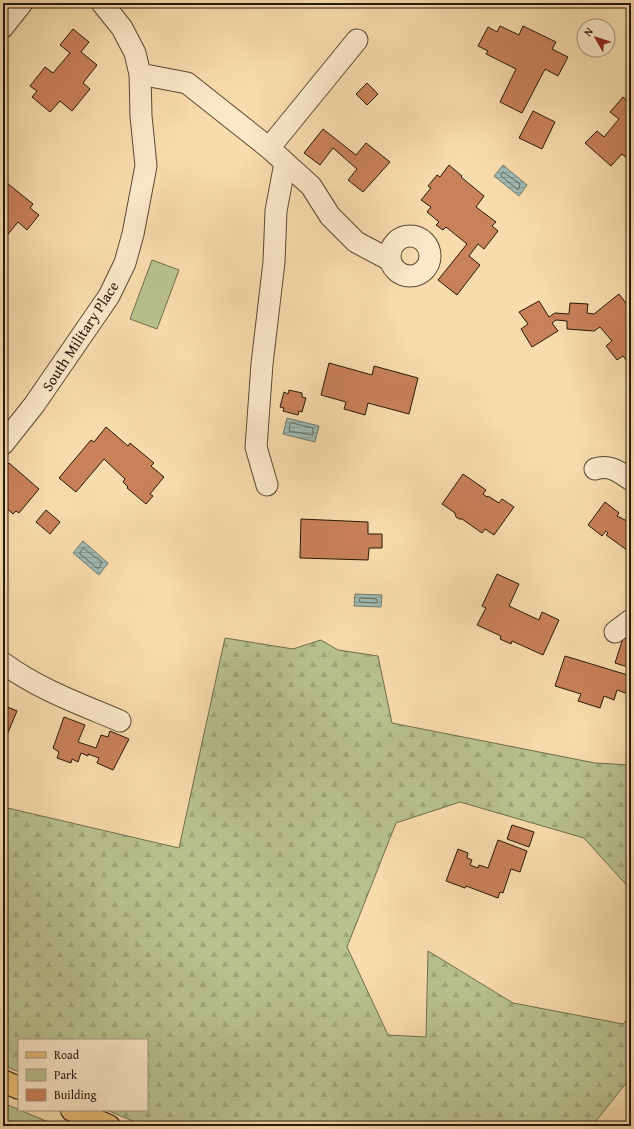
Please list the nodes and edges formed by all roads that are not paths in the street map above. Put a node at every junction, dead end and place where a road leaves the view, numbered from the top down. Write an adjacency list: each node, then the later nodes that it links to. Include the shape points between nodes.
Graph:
1 (22, 3): 3 (street)
2 (102, 3): 5 (street, South Military Place, via 122,28 135,53)
3 (3, 27)
4 (357, 40): 6 (street)
5 (140, 74): 6 (street, via 187,83); 9 (street, South Military Place, via 146,166 125,263 109,296 34,405)
6 (269, 148): 7 (street)
7 (285, 162): 8 (street, via 311,186 330,216 356,242); 12 (street, via 276,211 274,262 262,364 256,447)
8 (390, 260)
9 (3, 444)
10 (595, 469): 11 (street, via 603,466 613,468)
11 (631, 480)
12 (267, 485)
13 (3, 663): 14 (street, via 20,676 40,686)
14 (120, 721)
15 (3, 1081): 16 (main road)
16 (18, 1088)
17 (74, 1111): 18 (main road)
18 (109, 1126)

